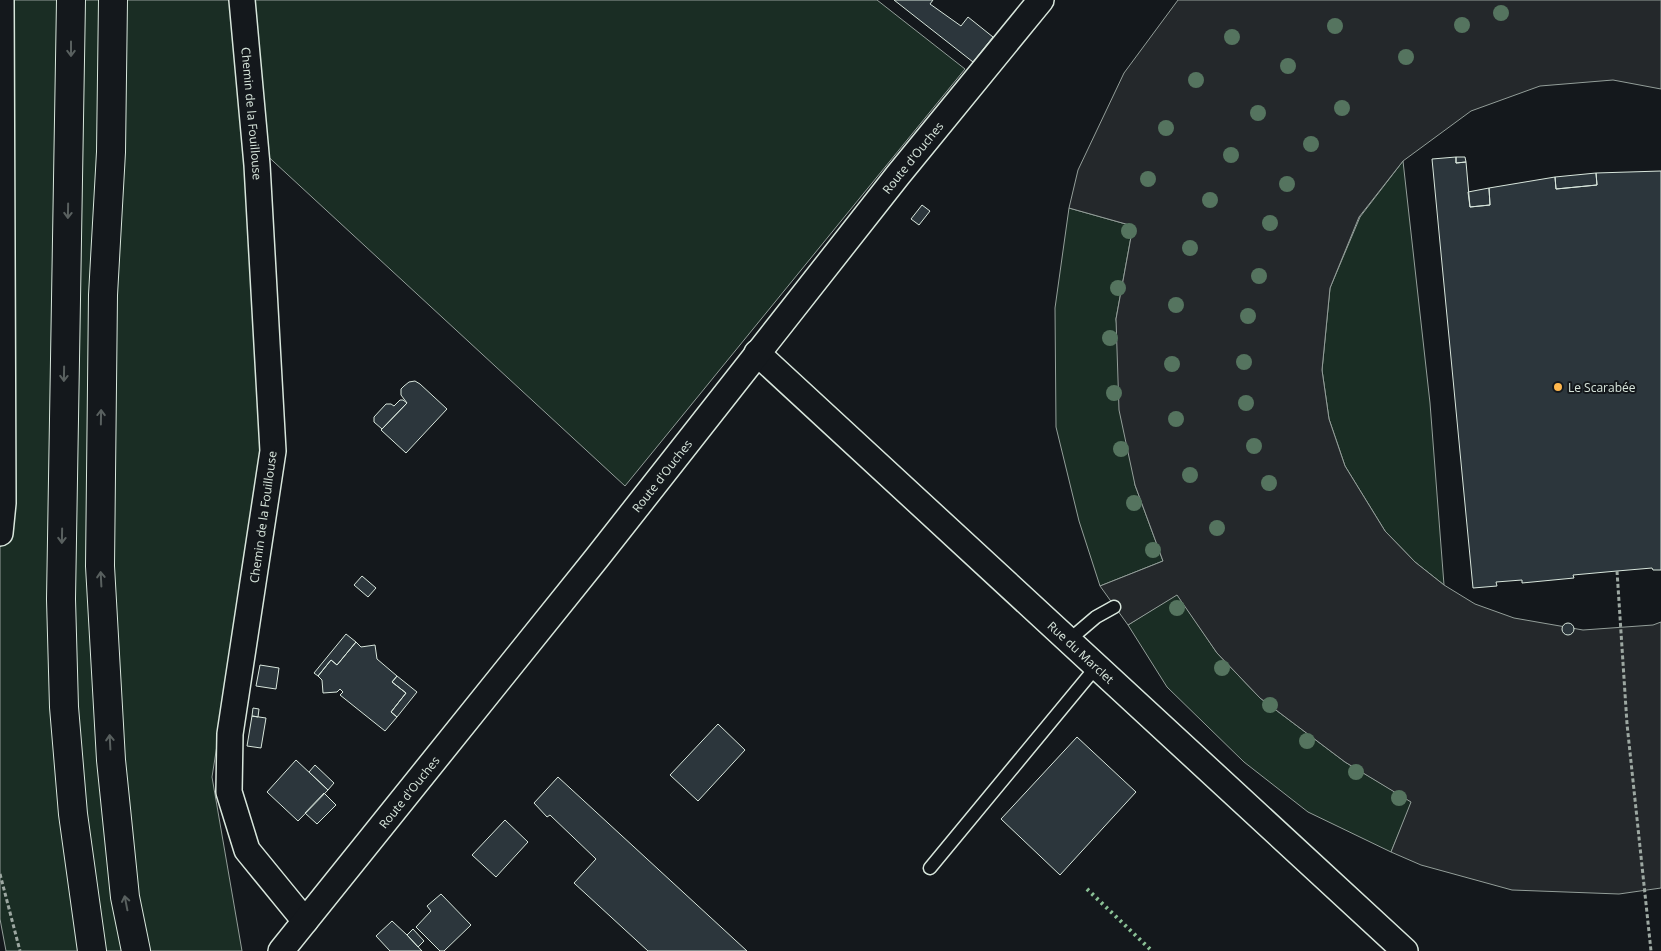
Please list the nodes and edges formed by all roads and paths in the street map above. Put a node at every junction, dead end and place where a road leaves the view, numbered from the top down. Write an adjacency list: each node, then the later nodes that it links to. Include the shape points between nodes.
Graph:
1 (1, 0): 7 (street, via 3,503)
2 (71, 0): 16 (main road, one-way to 16, via 61,599 64,707 73,814)
3 (113, 0): 17 (main road, one-way to 3, via 125,897 111,760 100,566 102,296 111,152)
4 (242, 0): 14 (street, Chemin de la Fouillouse, via 257,165 273,451 230,734 229,792 247,850)
5 (1041, 0): 6 (street, Route d'Ouches)
6 (757, 352): 10 (street, Rue du Marclet); 14 (street, Route d'Ouches, via 590,566)
7 (0, 533)
8 (1617, 571): 20 (path, via 1627,724)
9 (1114, 608): 10 (lane, via 1096,617)
10 (1069, 640): 11 (street, Rue du Marclet)
11 (1096, 666): 12 (lane); 19 (street, Rue du Marclet)
12 (930, 868)
13 (0, 874): 15 (path)
14 (304, 921): 18 (street, Route d'Ouches)
15 (20, 951)
16 (92, 951)
17 (136, 951)
18 (281, 951)
19 (1405, 951)
20 (1650, 951)

